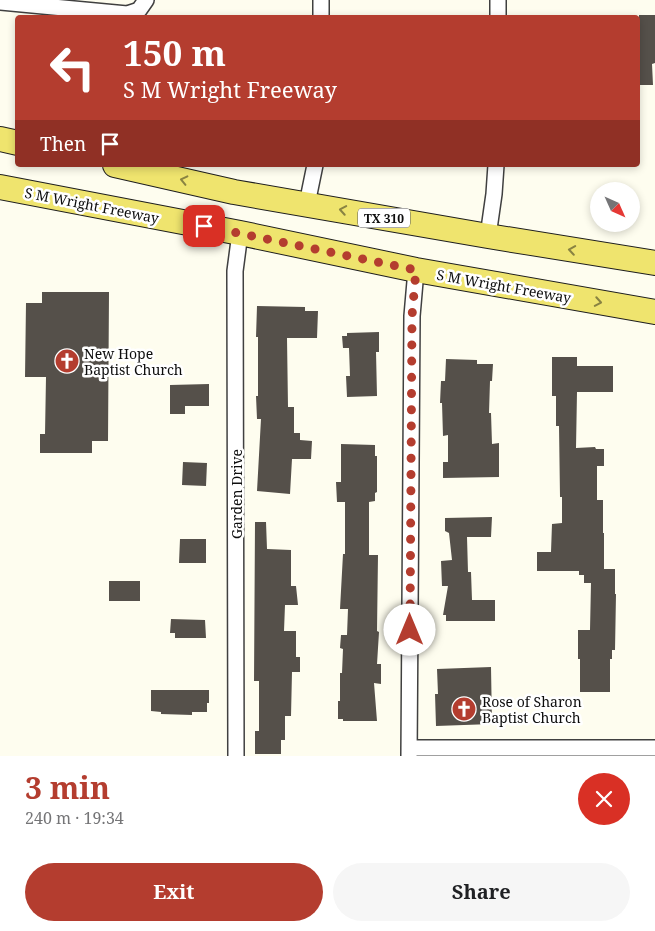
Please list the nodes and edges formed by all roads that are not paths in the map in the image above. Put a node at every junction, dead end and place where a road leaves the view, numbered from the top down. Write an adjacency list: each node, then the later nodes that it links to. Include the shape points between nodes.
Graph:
1 (146, 0): 4 (street, via 139,10 127,14)
2 (321, 0): 5 (street)
3 (498, 0): 6 (street)
4 (0, 2)
5 (321, 15)
6 (498, 15)
7 (0, 139): 8 (main road)
8 (15, 142)
9 (124, 167): 13 (main road, TX 310, one-way to 9, via 234,192)
10 (315, 167): 13 (street)
11 (496, 167): 15 (street)
12 (0, 187): 14 (main road, S M Wright Freeway)
13 (307, 204): 15 (main road, TX 310, one-way to 13)
14 (240, 233): 17 (main road, S M Wright Freeway); 21 (street, Garden Drive, via 235,271)
15 (488, 236): 16 (main road, TX 310, one-way to 15)
16 (655, 263)
17 (416, 270): 18 (main road, S M Wright Freeway, one-way to 18); 20 (street, via 412,316)
18 (655, 312)
19 (655, 748): 20 (street)
20 (409, 752)
21 (236, 756)

